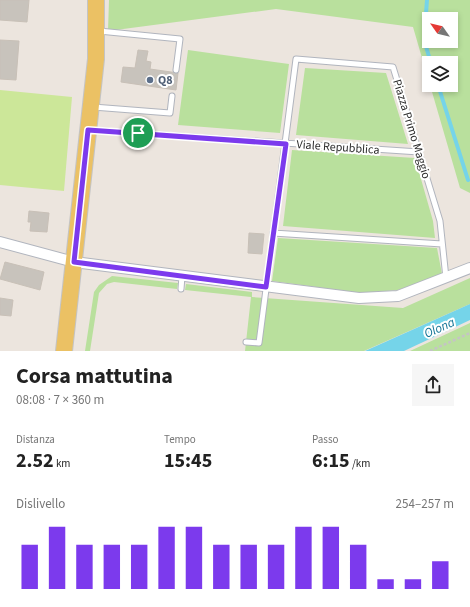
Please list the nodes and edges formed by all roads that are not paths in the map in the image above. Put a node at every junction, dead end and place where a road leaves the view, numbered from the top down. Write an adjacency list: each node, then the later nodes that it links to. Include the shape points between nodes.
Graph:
1 (96, 0): 2 (main road)
2 (96, 31): 3 (lane, via 180,39); 5 (main road)
3 (176, 70)
4 (172, 96): 5 (lane, via 170,113)
5 (91, 106): 6 (main road)
6 (88, 130): 7 (lane, Viale Repubblica); 12 (main road)
7 (286, 144): 8 (lane, Viale Repubblica); 8 (lane, Piazza Primo Maggio, via 296,59 393,67); 9 (lane, Piazza Primo Maggio)
8 (419, 152): 11 (lane, Piazza Primo Maggio, via 440,221)
9 (274, 233): 11 (lane); 16 (lane, Piazza Primo Maggio)
10 (0, 242): 12 (street)
11 (442, 244): 15 (lane, Piazza Primo Maggio)
12 (74, 262): 14 (street); 19 (main road)
13 (470, 268): 15 (street)
14 (182, 276): 16 (street); 17 (lane)
15 (446, 278): 16 (street, via 398,296 359,298)
16 (266, 287): 18 (lane, Piazza Primo Maggio, via 259,343)
17 (180, 289)
18 (246, 342)
19 (64, 351)

